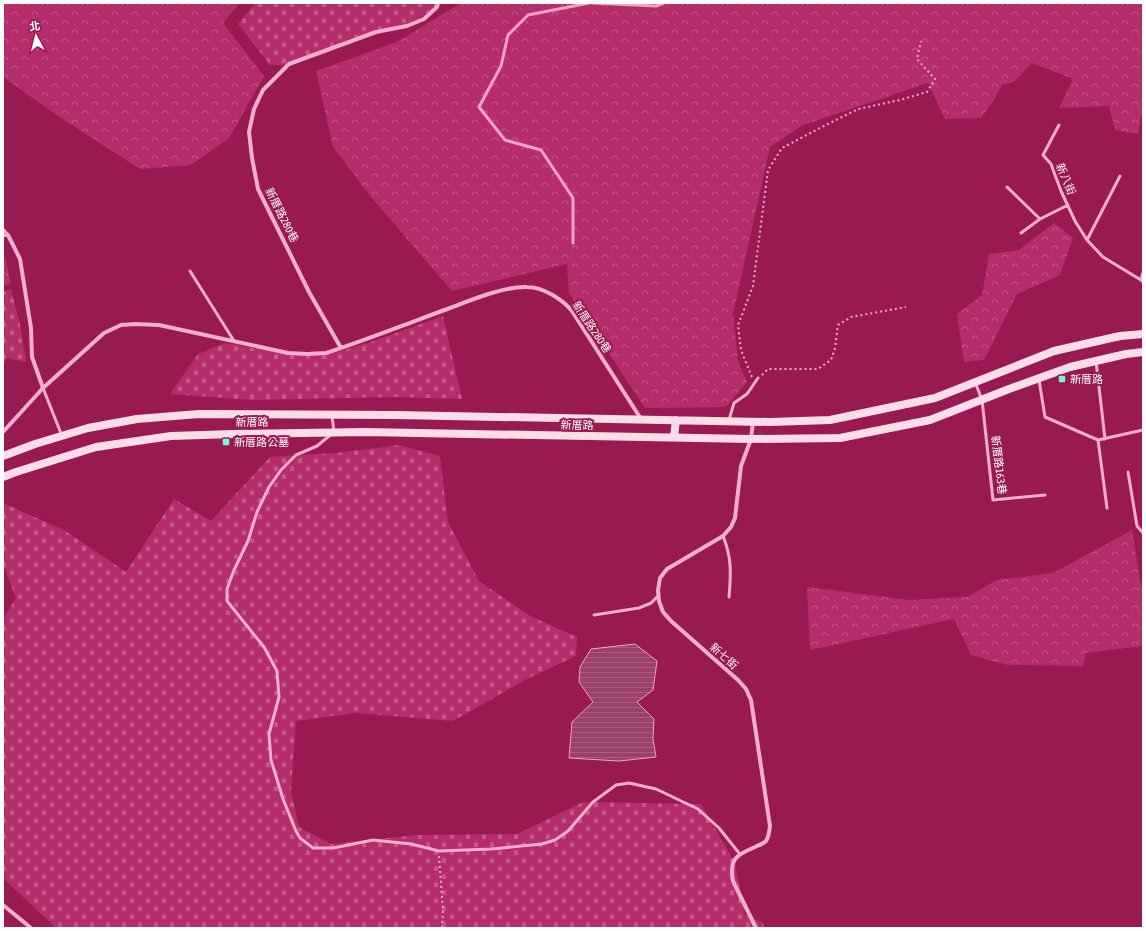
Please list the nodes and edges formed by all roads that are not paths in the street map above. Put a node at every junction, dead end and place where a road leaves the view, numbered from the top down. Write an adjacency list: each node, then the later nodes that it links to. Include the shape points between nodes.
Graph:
1 (438, 3): 16 (street, 新厝路280巷, via 424,19 407,26 376,32 289,64 263,90 254,109 250,132 258,189 309,292)
2 (1059, 125): 5 (lane, 新八街, via 1043,155 1051,164)
3 (1120, 176): 10 (lane)
4 (1007, 187): 6 (lane)
5 (1068, 205): 6 (lane); 10 (lane, 新八街)
6 (1040, 219): 8 (lane)
7 (3, 229): 9 (lane)
8 (1021, 233)
9 (5, 235): 22 (street, via 20,258 31,328 32,357)
10 (1087, 240): 13 (lane, 新八街, via 1103,257)
11 (190, 271): 15 (lane)
12 (1143, 272): 13 (lane)
13 (1142, 281)
14 (1143, 334): 21 (street, 新厝路, via 1120,336 1054,351)
15 (234, 341): 16 (street, 新厝路280巷, via 288,353 326,353); 22 (street, 新厝路280巷, via 159,325 121,325 104,333)
16 (341, 348): 25 (street, 新厝路280巷, via 478,298 517,287 539,289 560,299 572,310)
17 (1143, 352): 18 (street, 新厝路)
18 (1096, 361): 20 (street, 新厝路); 35 (lane)
19 (758, 378): 27 (lane, via 747,394 734,403)
20 (1038, 378): 23 (street, 新厝路); 36 (lane, via 1045,417)
21 (975, 382): 23 (lane, 新厝路163巷); 28 (street, 新厝路, via 935,398 830,420)
22 (43, 388): 30 (street, 新厝路280巷); 32 (lane)
23 (982, 400): 34 (street, 新厝路, via 930,420 840,438); 40 (lane, 新厝路163巷, via 993,500)
24 (332, 414): 25 (street, 新厝路); 31 (lane); 32 (street, 新厝路, via 199,414 137,419 88,428)
25 (641, 420): 26 (street, 新厝路)
26 (676, 420): 27 (street, 新厝路); 33 (street)
27 (728, 421): 28 (street, 新厝路)
28 (753, 422): 34 (street)
29 (1143, 430): 35 (lane)
30 (3, 432)
31 (334, 432): 33 (street, 新厝路); 39 (street, 新厝路, via 163,437 96,447); 47 (lane, via 317,446 296,455 269,487 227,589 227,602 264,647 277,670 279,697 269,734 271,760 283,799 300,838 313,848 333,848 373,840 411,844 439,851 542,844 555,840 568,831 593,802 616,785 629,783 656,789 698,809 719,828)
32 (62, 436): 37 (street, 新厝路)
33 (674, 437): 34 (street, 新厝路)
34 (752, 439): 43 (street, via 742,466 735,518)
35 (1105, 439): 36 (lane)
36 (1098, 440): 41 (lane)
37 (3, 456)
38 (1128, 472): 42 (lane, via 1137,526)
39 (3, 477)
40 (1045, 495)
41 (1107, 508)
42 (1143, 533)
43 (723, 536): 44 (street, via 667,569 660,578); 45 (lane, via 730,556)
44 (658, 596): 46 (lane, via 651,603 639,608); 47 (street, 新七街, via 663,612 671,621 738,680 751,700 770,826 767,840)
45 (729, 597)
46 (594, 615)
47 (739, 853): 50 (street, via 732,865 733,882)
48 (3, 905): 49 (street)
49 (31, 928)
50 (756, 928)

